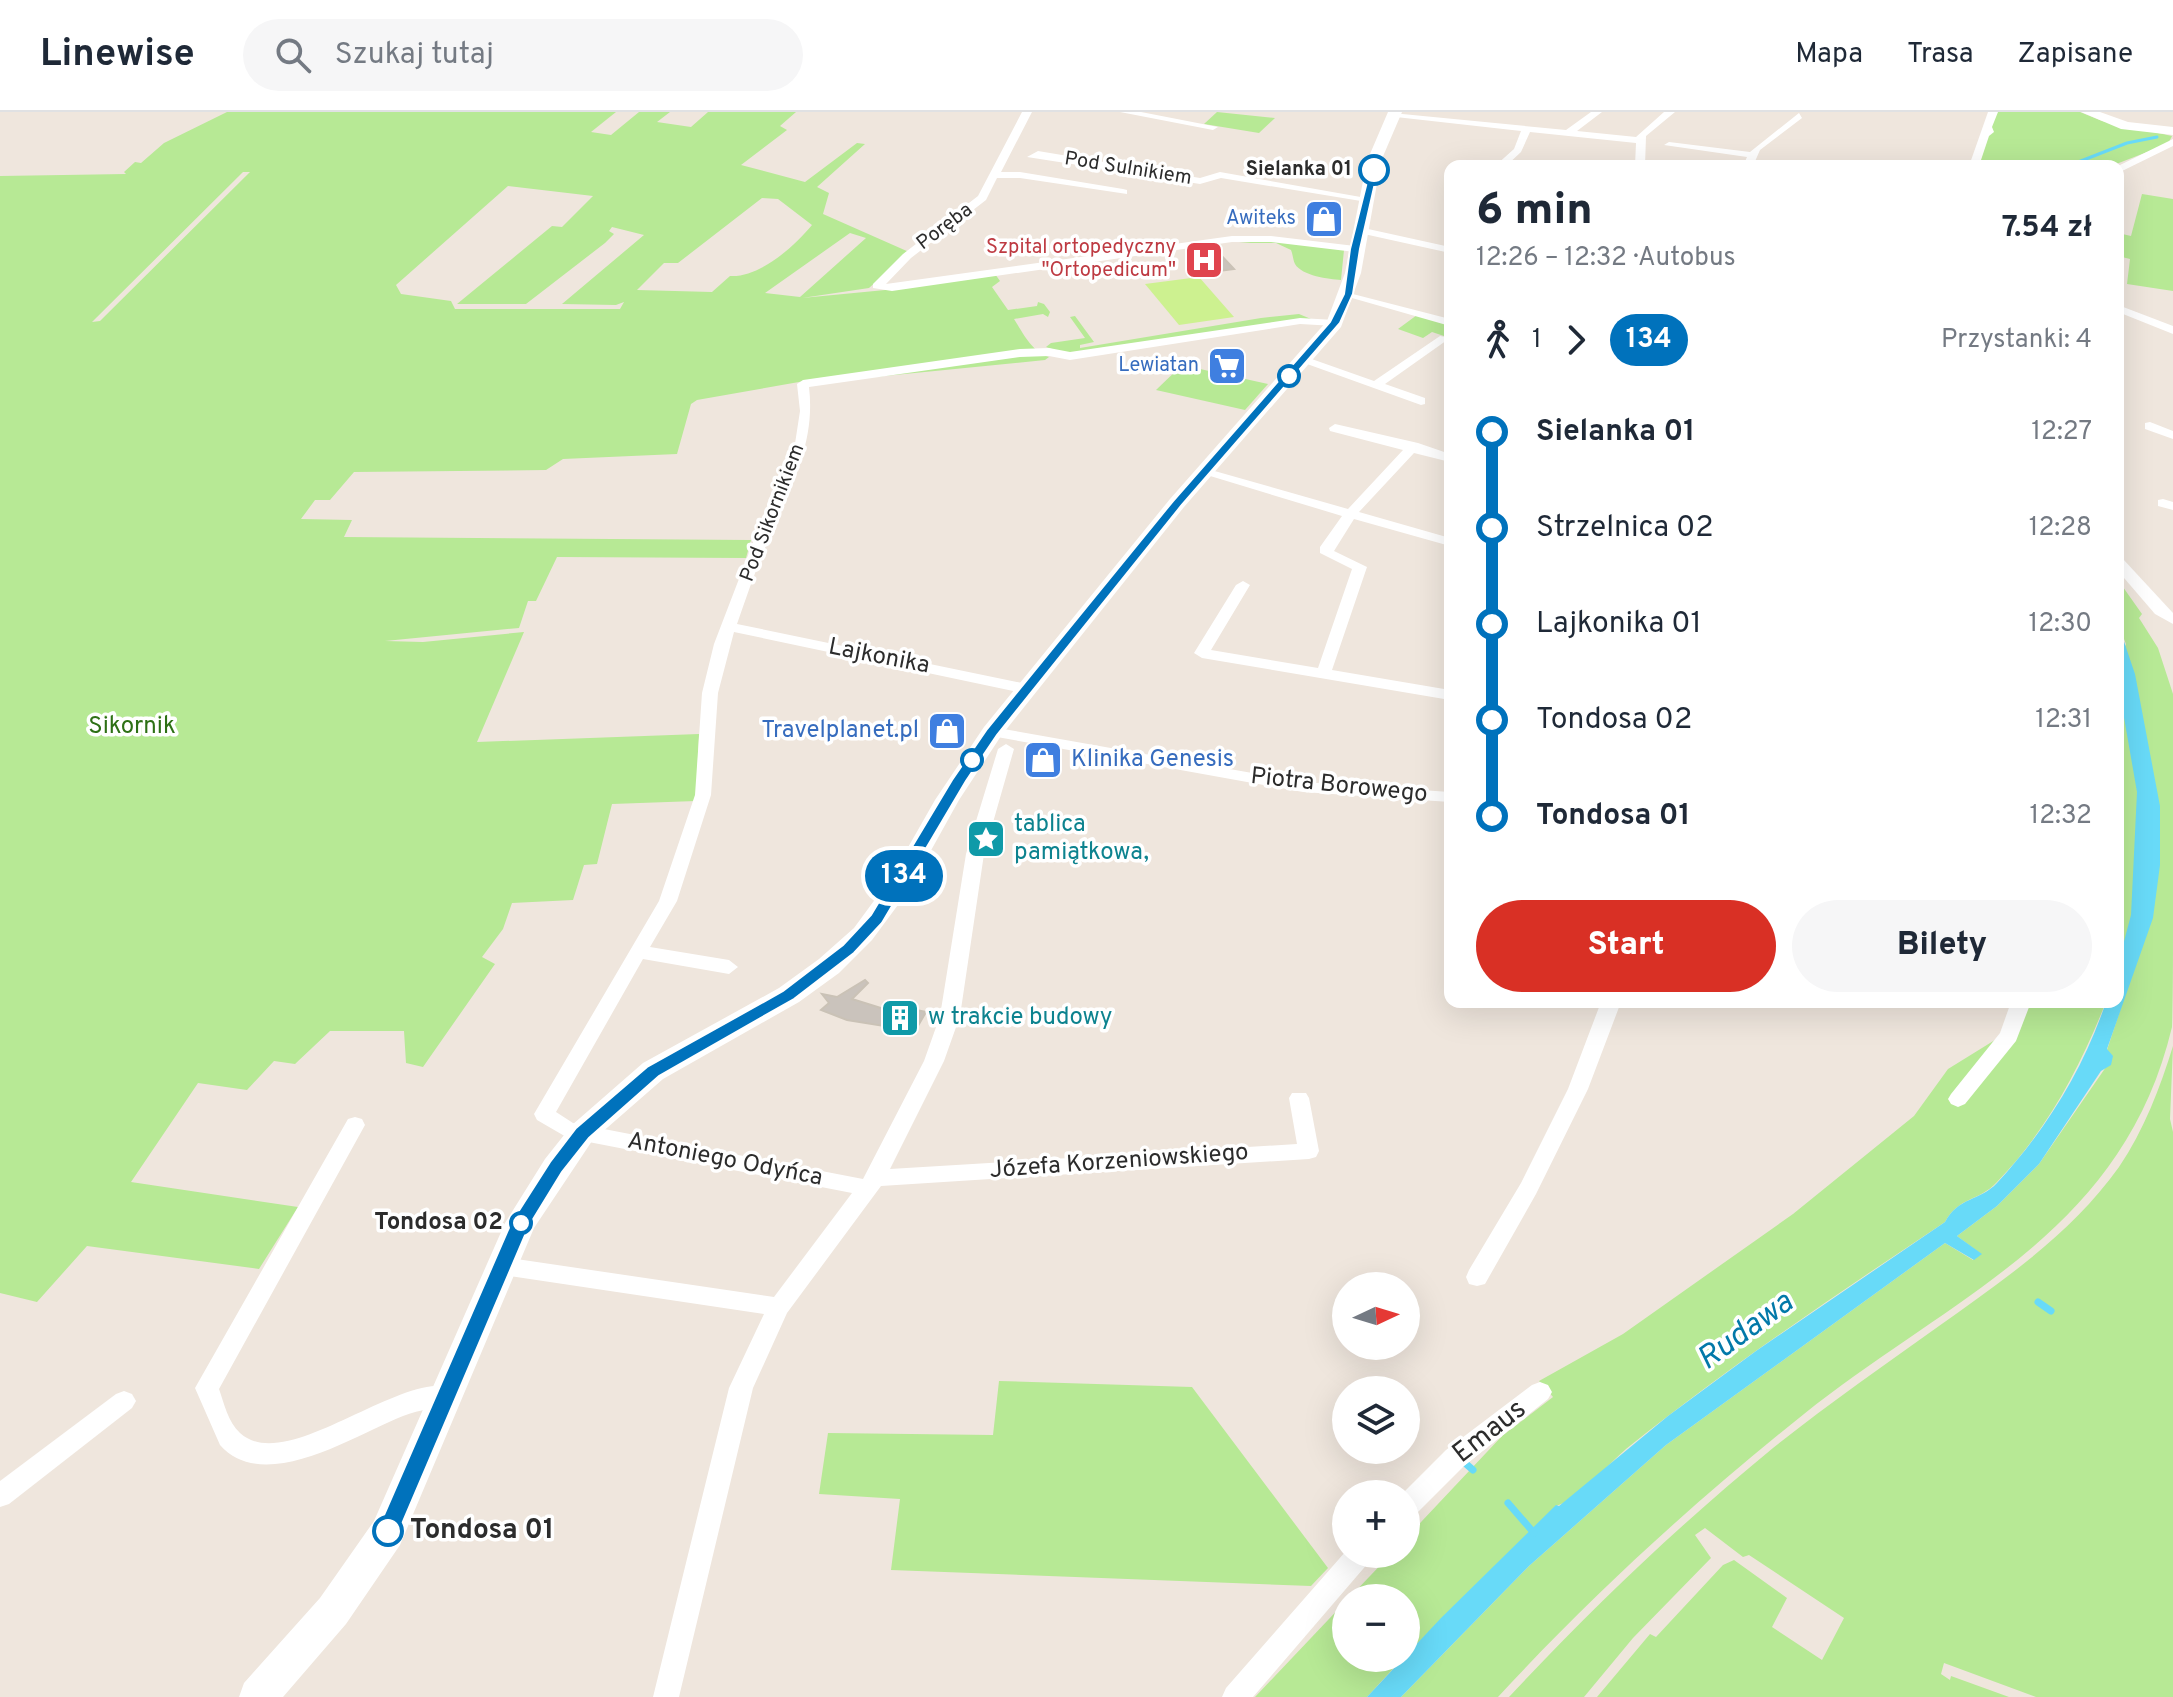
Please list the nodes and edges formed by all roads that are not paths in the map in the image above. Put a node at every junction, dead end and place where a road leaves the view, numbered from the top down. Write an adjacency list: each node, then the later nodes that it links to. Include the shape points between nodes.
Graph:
1 (1027, 112): 23 (street, Poręba)
2 (1125, 112): 9 (street)
3 (1597, 112): 12 (street)
4 (1670, 112): 13 (street)
5 (1993, 112): 21 (street)
6 (2088, 112): 11 (street, via 2126,126)
7 (1393, 114): 10 (street); 25 (street)
8 (1799, 116): 20 (street)
9 (1213, 127)
10 (1527, 129): 12 (street); 17 (street)
11 (2173, 131)
12 (1568, 133): 13 (street)
13 (1639, 140): 18 (street)
14 (2173, 142): 22 (street)
15 (1669, 145): 19 (street)
16 (1032, 157): 25 (street, Pod Sulnikiem, via 1200,181 1220,175)
17 (1507, 160)
18 (1640, 160)
19 (1744, 160)
20 (1750, 160)
21 (1976, 160)
22 (2124, 167)
23 (995, 175): 24 (street); 27 (street, Poręba, via 970,210 907,256 877,286 1232,239)
24 (1123, 192)
25 (1367, 199): 26 (street)
26 (1359, 230): 27 (street); 28 (street)
27 (1355, 249): 29 (street)
28 (1444, 249)
29 (1349, 294): 31 (street); 32 (street)
30 (2124, 310): 33 (street)
31 (1444, 321)
32 (1326, 322): 35 (street); 49 (street, Pod Sikornikiem, via 1070,356 1020,353 803,384 806,411 800,450)
33 (2173, 330)
34 (1444, 338): 36 (street)
35 (1302, 360): 36 (street); 43 (street)
36 (1376, 385): 37 (street)
37 (1421, 401)
38 (2150, 426): 40 (street)
39 (1335, 428): 41 (street)
40 (2173, 435)
41 (1413, 446): 42 (street); 44 (street)
42 (1444, 456)
43 (1204, 472): 44 (street); 51 (street)
44 (1350, 514): 45 (street); 50 (street, via 1327,550 1333,558 1360,567)
45 (1444, 540)
46 (2124, 569): 48 (street)
47 (1243, 585): 50 (street, via 1202,653)
48 (2173, 620)
49 (731, 627): 51 (street, Lajkonika); 55 (street, Pod Sikornikiem, via 710,693 703,795 668,901)
50 (1323, 675): 52 (street)
51 (1027, 689): 53 (street)
52 (1444, 694)
53 (999, 741): 54 (street, Piotra Borowego, via 1303,787); 62 (street, via 959,780 887,904 848,949 789,995 653,1071); 63 (street, via 950,1016 934,1061)
54 (1444, 797)
55 (639, 952): 56 (street); 62 (street, Pod Sikornikiem, via 544,1109 551,1121)
56 (729, 967)
57 (1609, 1008): 65 (street, via 1578,1089)
58 (2019, 1008): 60 (street, via 2009,1036)
59 (1299, 1098): 63 (street, Józefa Korzeniowskiego, via 1309,1151)
60 (1958, 1099)
61 (355, 1125): 68 (street, via 207,1388 224,1431 242,1450 257,1455 300,1448 412,1401)
62 (582, 1133): 63 (street, Antoniego Odyńca); 64 (street, via 537,1193)
63 (872, 1183): 66 (street)
64 (503, 1266): 66 (street); 68 (street)
65 (1477, 1277)
66 (779, 1307): 74 (street, via 741,1388)
67 (1540, 1392): 70 (street, Emaus, via 1455,1458)
68 (448, 1395): 73 (street, via 391,1524 367,1565)
69 (124, 1401): 71 (street)
70 (1420, 1493)
71 (0, 1496)
72 (1348, 1568): 75 (street)
73 (258, 1697)
74 (666, 1697)
75 (1235, 1697)

